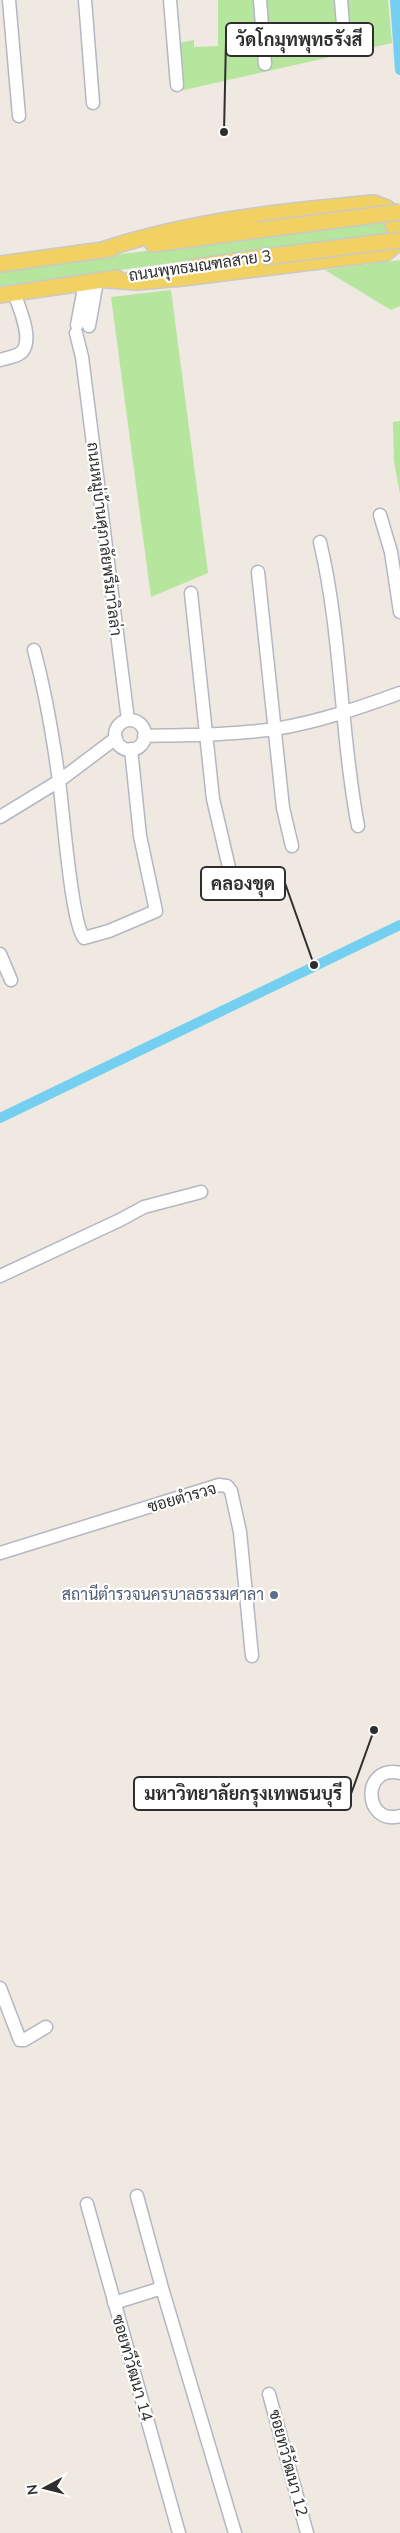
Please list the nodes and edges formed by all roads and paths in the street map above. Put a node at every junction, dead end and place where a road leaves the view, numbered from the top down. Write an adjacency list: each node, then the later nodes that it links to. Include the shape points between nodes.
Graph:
1 (8, 0): 10 (street)
2 (85, 0): 9 (street)
3 (170, 0): 8 (street)
4 (260, 0): 7 (street)
5 (341, 0): 6 (street)
6 (345, 49)
7 (265, 64)
8 (177, 85)
9 (93, 103)
10 (19, 116)
11 (400, 212): 13 (main road, ถนนพุทธมณฑลสาย 3, bridge)
12 (400, 240): 15 (main road, ถนนพุทธมณฑลสาย 3, bridge)
13 (102, 250): 14 (main road, ถนนพุทธมณฑลสาย 3); 15 (main road, via 145,236 198,225 374,203 387,208 395,229 394,246 386,253 183,278)
14 (0, 264)
15 (96, 281): 16 (main road, ถนนพุทธมณฑลสาย 3); 26 (street, ถนนหมู่บ้านศุภาลัยพรีมาวิลล่า, via 83,324 82,357)
16 (7, 294): 17 (street, via 27,336 27,344 20,354)
17 (0, 360)
18 (380, 515): 22 (street, via 392,560)
19 (320, 542): 25 (street, via 328,577)
20 (258, 572): 27 (street)
21 (191, 593): 28 (street)
22 (400, 612)
23 (34, 650): 32 (street, via 48,703)
24 (400, 693): 25 (street)
25 (343, 714): 27 (street); 34 (street, via 350,788)
26 (128, 720): 29 (street, via 140,724); 30 (street, via 118,726)
27 (274, 729): 28 (street); 35 (street, via 283,808)
28 (205, 735): 29 (street); 36 (street, via 213,799)
29 (144, 736): 31 (street, via 139,747)
30 (116, 738): 31 (street, via 120,745); 32 (street)
31 (131, 749): 32 (street, via 140,836 156,912 89,939 82,937 72,894)
32 (59, 780): 33 (street)
33 (0, 817)
34 (358, 826)
35 (292, 846)
36 (231, 876)
37 (0, 954): 38 (street)
38 (11, 980)
39 (201, 1192): 40 (street, via 144,1206)
40 (0, 1276)
41 (0, 1553): 42 (street, ซอยตำรวจ, via 219,1485 227,1486 240,1532)
42 (252, 1656)
43 (400, 1773): 44 (street, via 390,1772 379,1777 374,1783 371,1798 384,1816)
44 (400, 1816)
45 (0, 1988): 46 (street, via 20,2040)
46 (46, 2028)
47 (137, 2196): 49 (street)
48 (86, 2204): 50 (street, ซอยทวีวัฒนา 14)
49 (162, 2288): 50 (street); 53 (street)
50 (114, 2303): 52 (street, ซอยทวีวัฒนา 14)
51 (269, 2394): 54 (street, ซอยทวีวัฒนา 12)
52 (179, 2533)
53 (235, 2533)
54 (307, 2533)

